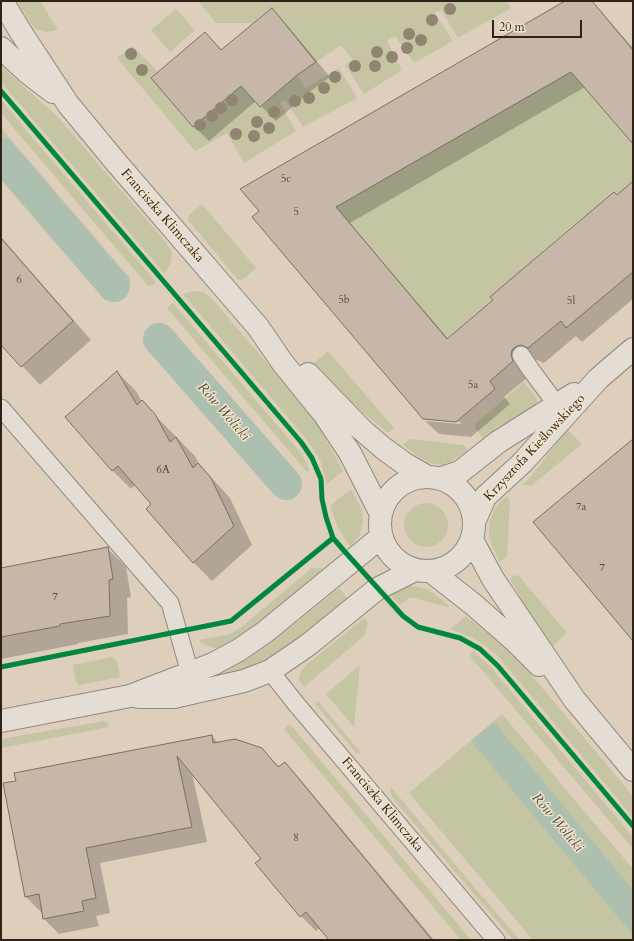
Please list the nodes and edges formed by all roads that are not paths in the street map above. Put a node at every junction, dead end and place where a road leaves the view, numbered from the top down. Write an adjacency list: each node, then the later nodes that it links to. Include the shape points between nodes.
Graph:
1 (2, 1): 3 (street, Franciszka Klimczaka, via 22,34 45,57)
2 (1, 48): 3 (street, Franciszka Klimczaka)
3 (68, 104): 4 (street, Franciszka Klimczaka)
4 (258, 327): 10 (street, Franciszka Klimczaka, via 290,354 361,429 383,448 406,464); 11 (street, Franciszka Klimczaka, via 350,453)
5 (633, 349): 7 (street, Krzysztofa Kieślowskiego)
6 (521, 355): 8 (lane)
7 (599, 378): 8 (street, Krzysztofa Kieślowskiego); 12 (street, Krzysztofa Kieślowskiego, via 522,464 485,497)
8 (557, 405): 10 (street, Krzysztofa Kieślowskiego, via 498,442 460,472)
9 (1, 408): 16 (lane, via 170,603)
10 (434, 477): 11 (street, via 406,480 390,493); 12 (street, via 455,485 465,494 471,506)
11 (380, 512): 13 (street)
12 (473, 530): 14 (street, via 463,556 449,567); 18 (street, via 493,579)
13 (381, 537): 14 (street, via 388,552 400,564); 16 (street, via 265,632 239,650)
14 (424, 571): 15 (street, via 377,588 308,644); 18 (street, via 468,600 515,641)
15 (270, 670): 17 (street, via 244,681 174,697); 21 (lane, Franciszka Klimczaka)
16 (190, 673): 17 (street)
17 (130, 696): 19 (street)
18 (574, 699): 20 (street)
19 (1, 721)
20 (633, 770)
21 (496, 940)

